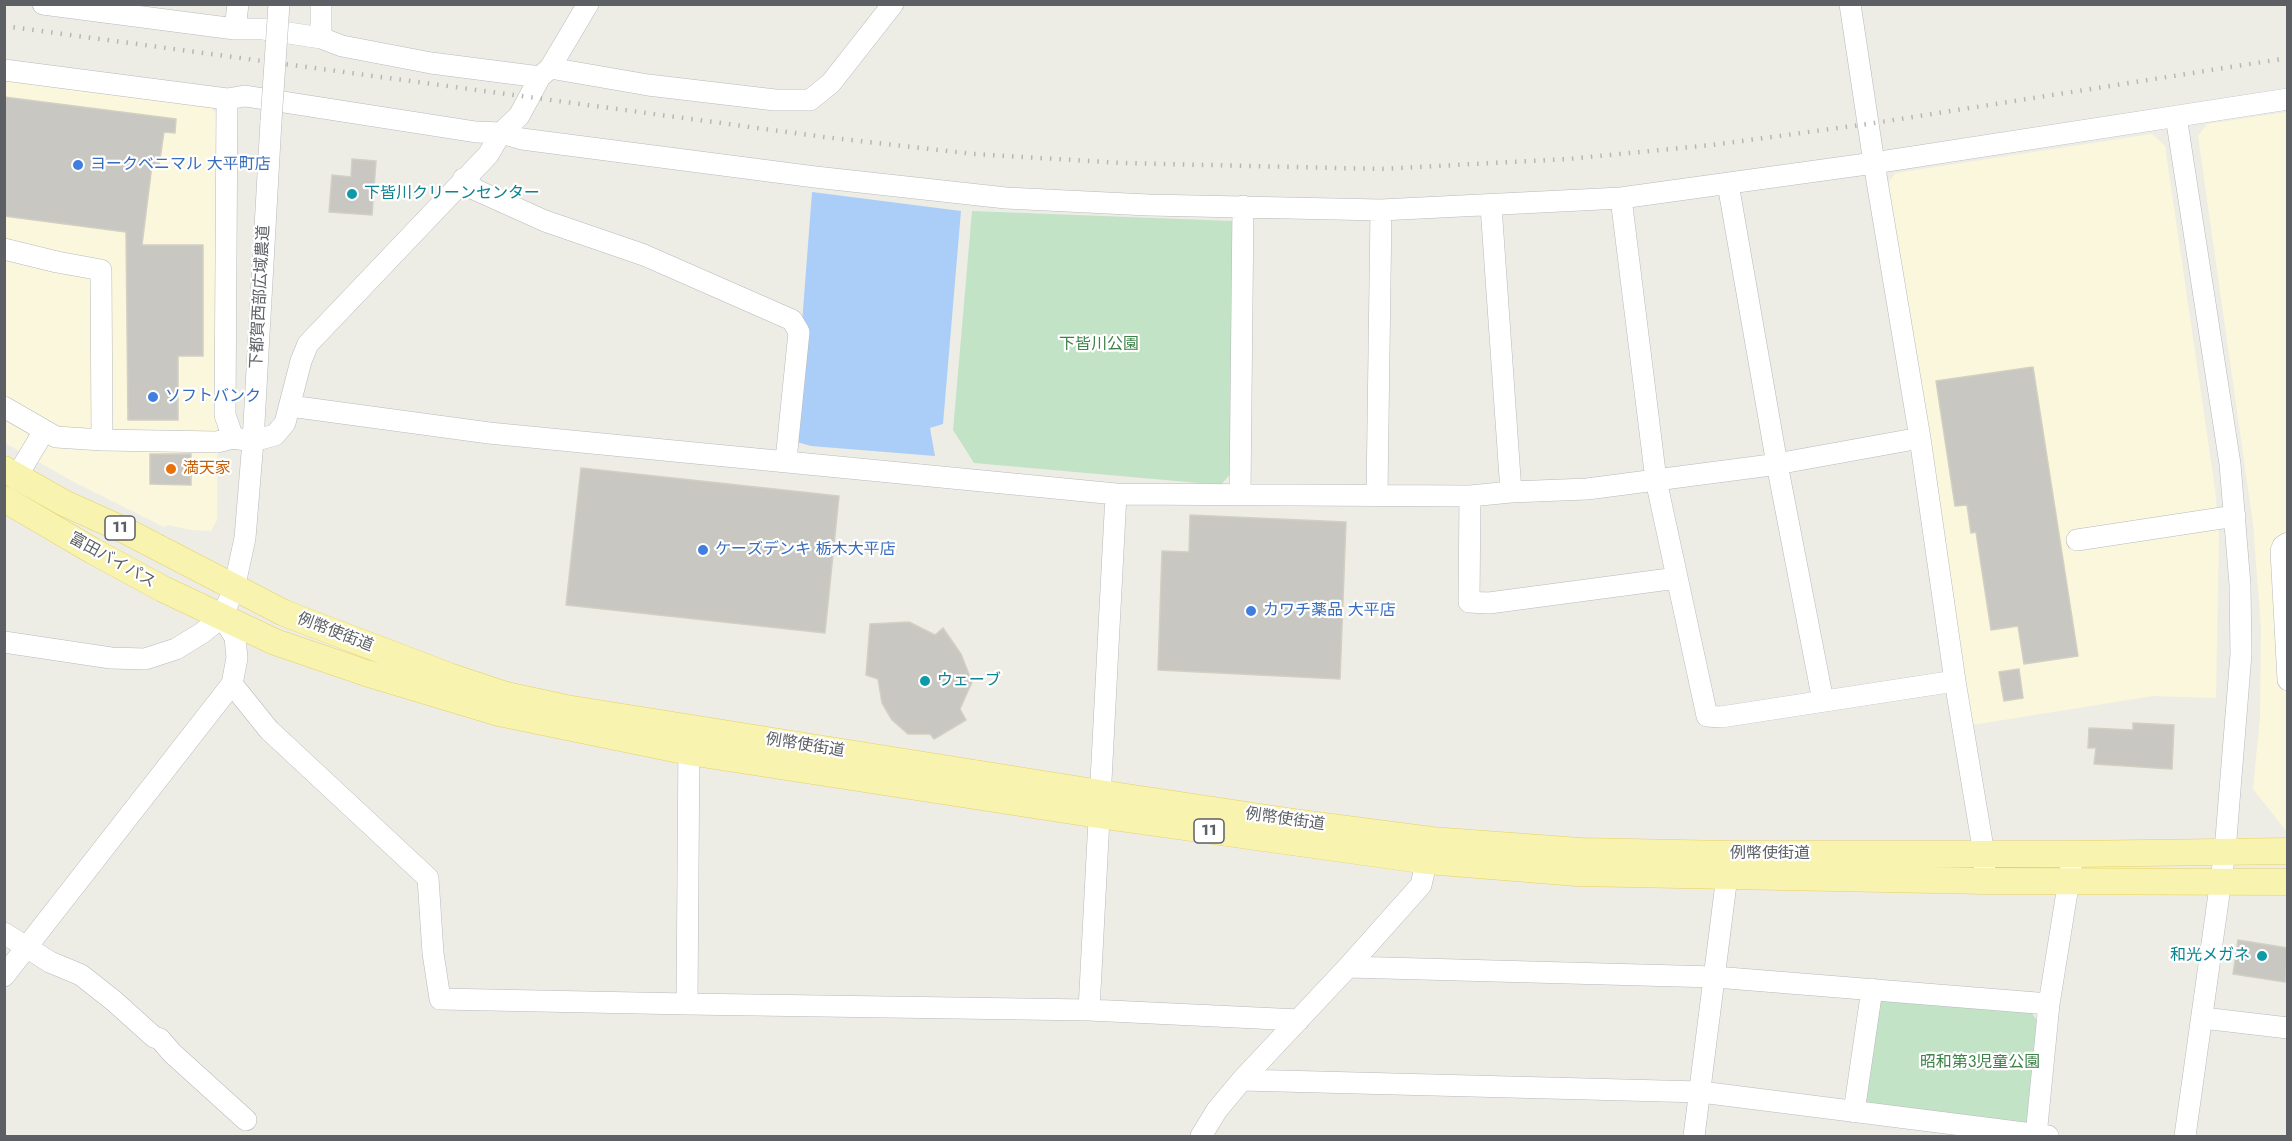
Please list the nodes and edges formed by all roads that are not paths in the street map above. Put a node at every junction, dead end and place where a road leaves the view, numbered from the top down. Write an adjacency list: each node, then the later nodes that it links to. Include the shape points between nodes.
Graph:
1 (43, 4): 8 (street)
2 (238, 4): 8 (street)
3 (279, 4): 29 (street, 下都賀西部広域農道, bridge)
4 (321, 4): 9 (street)
5 (588, 4): 11 (street)
6 (893, 4): 11 (street, via 831,83 810,100 775,100)
7 (1850, 4): 16 (street)
8 (235, 29): 9 (street)
9 (321, 38): 11 (street, via 342,46 431,63)
10 (4, 70): 12 (street)
11 (545, 73): 15 (street, via 519,116)
12 (227, 99): 15 (street, via 245,96); 29 (street, via 225,415)
13 (2288, 99): 14 (street)
14 (2176, 116): 16 (street); 40 (street)
15 (501, 133): 17 (street, via 488,155); 20 (street, via 522,139 1006,198)
16 (1874, 164): 18 (street); 27 (street)
17 (463, 179): 24 (street, via 308,344); 30 (street, via 476,190 545,221 644,255 792,320 799,332)
18 (1728, 184): 19 (street); 31 (street)
19 (1621, 198): 21 (street); 33 (street)
20 (1243, 206): 22 (street); 36 (street)
21 (1491, 206): 22 (street); 34 (street)
22 (1381, 210): 37 (street)
23 (4, 249): 28 (street, via 101,270)
24 (290, 406): 29 (street, via 285,423 275,435); 30 (street, via 489,433)
25 (4, 407): 26 (street)
26 (44, 431): 28 (street, via 56,437); 32 (street)
27 (1920, 438): 31 (street); 48 (street)
28 (102, 440): 29 (street)
29 (243, 440): 44 (street, 下都賀西部広域農道, via 245,538)
30 (786, 460): 35 (street)
31 (1777, 464): 33 (street); 50 (street)
32 (11, 472): 44 (main road, 富田バイパス / 11)
33 (1656, 480): 34 (street, via 1587,489); 43 (street)
34 (1510, 492): 38 (street)
35 (1116, 494): 36 (street); 52 (street)
36 (1240, 495): 37 (street)
37 (1377, 495): 38 (street)
38 (1470, 496): 43 (street, via 1469,602 1489,603)
39 (4, 499): 45 (main road, 富田バイパス / 11, via 103,557)
40 (2235, 516): 41 (street); 54 (street, via 2241,654)
41 (2077, 540)
42 (2288, 543): 47 (street, via 2281,551)
43 (1677, 578): 50 (street, via 1707,716)
44 (234, 589): 45 (street); 51 (main road, 例幣使街道 / 11, via 284,613 506,695)
45 (222, 617): 46 (street, via 176,649 145,659 111,658); 49 (street, via 235,637 237,658); 51 (main road, 例幣使街道 / 11, via 275,642 499,713)
46 (4, 642)
47 (2288, 680)
48 (1955, 681): 50 (street); 56 (street)
49 (232, 684): 64 (street); 69 (street, via 269,730 428,878 440,999)
50 (1823, 702)
51 (689, 740): 52 (main road, 例幣使街道 / 11); 69 (street)
52 (1099, 804): 53 (main road, 例幣使街道 / 11, via 1275,819); 71 (street)
53 (1430, 850): 58 (main road, 例幣使街道 / 11, via 1580,851); 65 (street, via 1421,885)
54 (2225, 851): 55 (main road, 例幣使街道 / 11); 57 (main road, 例幣使街道 / 11); 62 (street)
55 (2288, 851)
56 (1984, 854): 57 (main road, 例幣使街道 / 11); 58 (main road, 例幣使街道 / 11); 59 (street)
57 (2073, 854): 60 (street)
58 (1728, 865): 59 (main road, 例幣使街道 / 11); 67 (street)
59 (1985, 880): 60 (main road, 例幣使街道 / 11)
60 (2069, 881): 62 (main road, 例幣使街道 / 11); 70 (street)
61 (2288, 882): 62 (main road, 例幣使街道 / 11)
62 (2221, 883): 72 (street)
63 (4, 933): 64 (street)
64 (27, 947): 66 (street); 78 (street, via 81,975 114,1001)
65 (1348, 966): 67 (street); 73 (street)
66 (4, 976)
67 (1715, 977): 68 (street); 76 (street)
68 (1872, 989): 70 (street); 77 (street)
69 (687, 1004): 71 (street)
70 (2049, 1004): 79 (street)
71 (1089, 1010): 73 (street)
72 (2203, 1018): 74 (street); 82 (street)
73 (1299, 1020): 75 (street)
74 (2288, 1028)
75 (1242, 1080): 76 (street); 80 (street)
76 (1701, 1092): 77 (street); 81 (street)
77 (1854, 1112): 79 (street)
78 (246, 1120)
79 (2040, 1136)
80 (1201, 1137)
81 (1694, 1137)
82 (2186, 1137)

